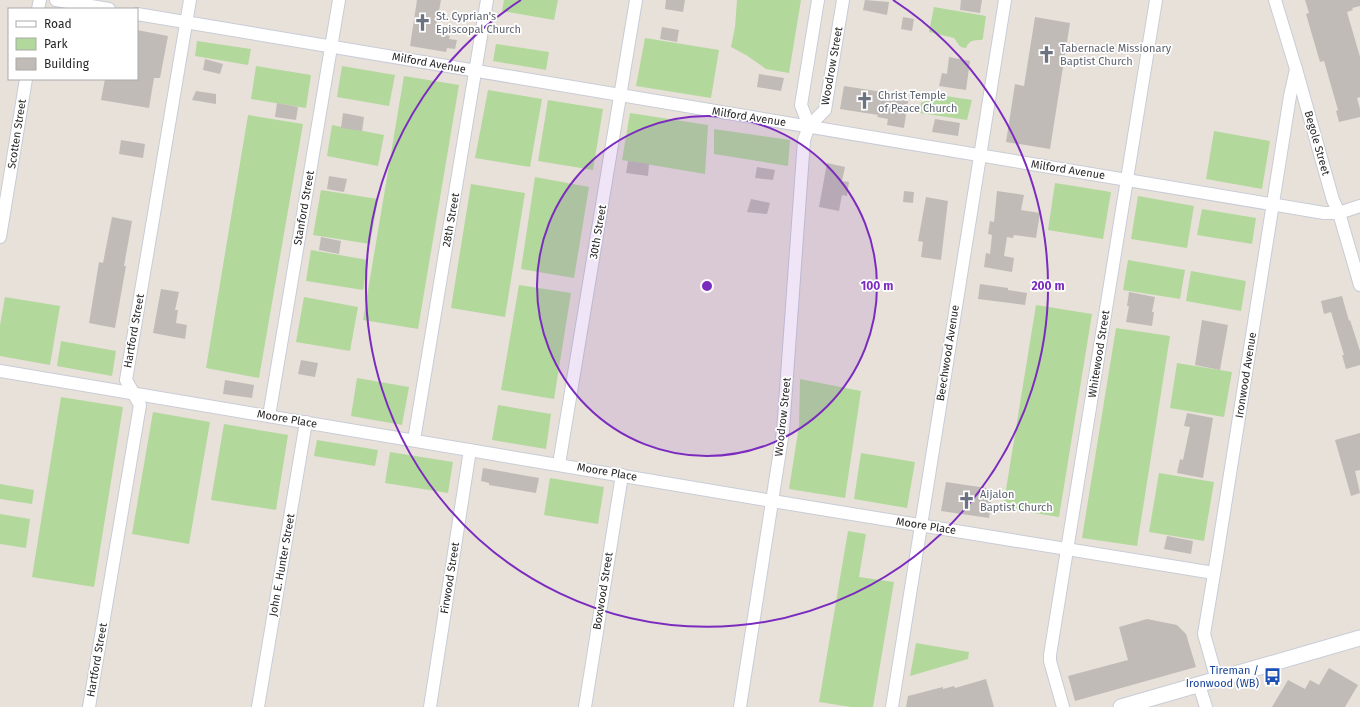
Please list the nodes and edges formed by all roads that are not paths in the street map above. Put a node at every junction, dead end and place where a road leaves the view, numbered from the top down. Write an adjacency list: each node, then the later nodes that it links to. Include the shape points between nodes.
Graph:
1 (56, 0): 11 (street)
2 (190, 0): 13 (street, Hartford Street)
3 (339, 0): 14 (street, Stanford Street)
4 (487, 0): 16 (street, 28th Street)
5 (636, 0): 18 (street, 30th Street)
6 (818, 0): 19 (street, via 801,105)
7 (843, 0): 19 (street, Woodrow Street, via 826,110)
8 (1005, 0): 20 (street, Beechwood Avenue)
9 (1156, 0): 21 (street, Whitewood Street)
10 (1275, 0): 15 (street, Begole Street)
11 (103, 8)
12 (138, 14): 13 (street, Milford Avenue)
13 (186, 22): 14 (street, Milford Avenue); 28 (street, Hartford Street, via 126,380)
14 (331, 47): 16 (street, Milford Avenue); 29 (street, Stanford Street)
15 (1296, 68): 22 (street, Ironwood Avenue); 24 (street, Begole Street, via 1333,200)
16 (476, 71): 18 (street, Milford Avenue); 31 (street, 28th Street)
17 (26, 80): 25 (street, Scotten Street)
18 (621, 95): 19 (street, Milford Avenue); 33 (street, 30th Street)
19 (809, 126): 20 (street, Milford Avenue); 35 (street, Woodrow Street, via 804,140 783,431)
20 (980, 156): 21 (street, Milford Avenue); 36 (street, Beechwood Avenue)
21 (1127, 179): 22 (street, Milford Avenue); 37 (street, Whitewood Street)
22 (1273, 204): 24 (street, Milford Avenue, via 1324,213); 38 (street, Ironwood Avenue)
23 (1360, 206): 24 (street, Milford Avenue)
24 (1339, 213): 26 (street, Begole Street)
25 (0, 237)
26 (1360, 285)
27 (0, 371): 28 (street, Moore Place)
28 (132, 393): 29 (street, Moore Place); 42 (street, Hartford Street, via 140,405)
29 (269, 416): 30 (street, Moore Place)
30 (306, 422): 31 (street, Moore Place); 43 (street, John E. Hunter Street)
31 (414, 440): 32 (street, Moore Place)
32 (470, 450): 33 (street, Moore Place); 44 (street, Firwood Street)
33 (559, 464): 34 (street, Moore Place)
34 (622, 475): 35 (street, Moore Place); 45 (street, Boxwood Street)
35 (772, 501): 36 (street, Moore Place); 46 (street, Woodrow Street)
36 (920, 525): 37 (street, Moore Place); 47 (street, Beechwood Avenue)
37 (1068, 548): 38 (street, Moore Place); 48 (street, Whitewood Street, via 1050,661)
38 (1214, 573): 40 (street, Ironwood Avenue, via 1204,634)
39 (1360, 638): 40 (street)
40 (1217, 680): 41 (street)
41 (1199, 685): 49 (street); 50 (street)
42 (89, 707)
43 (258, 707)
44 (430, 707)
45 (585, 707)
46 (740, 707)
47 (892, 707)
48 (1063, 707)
49 (1121, 707)
50 (1206, 707)

